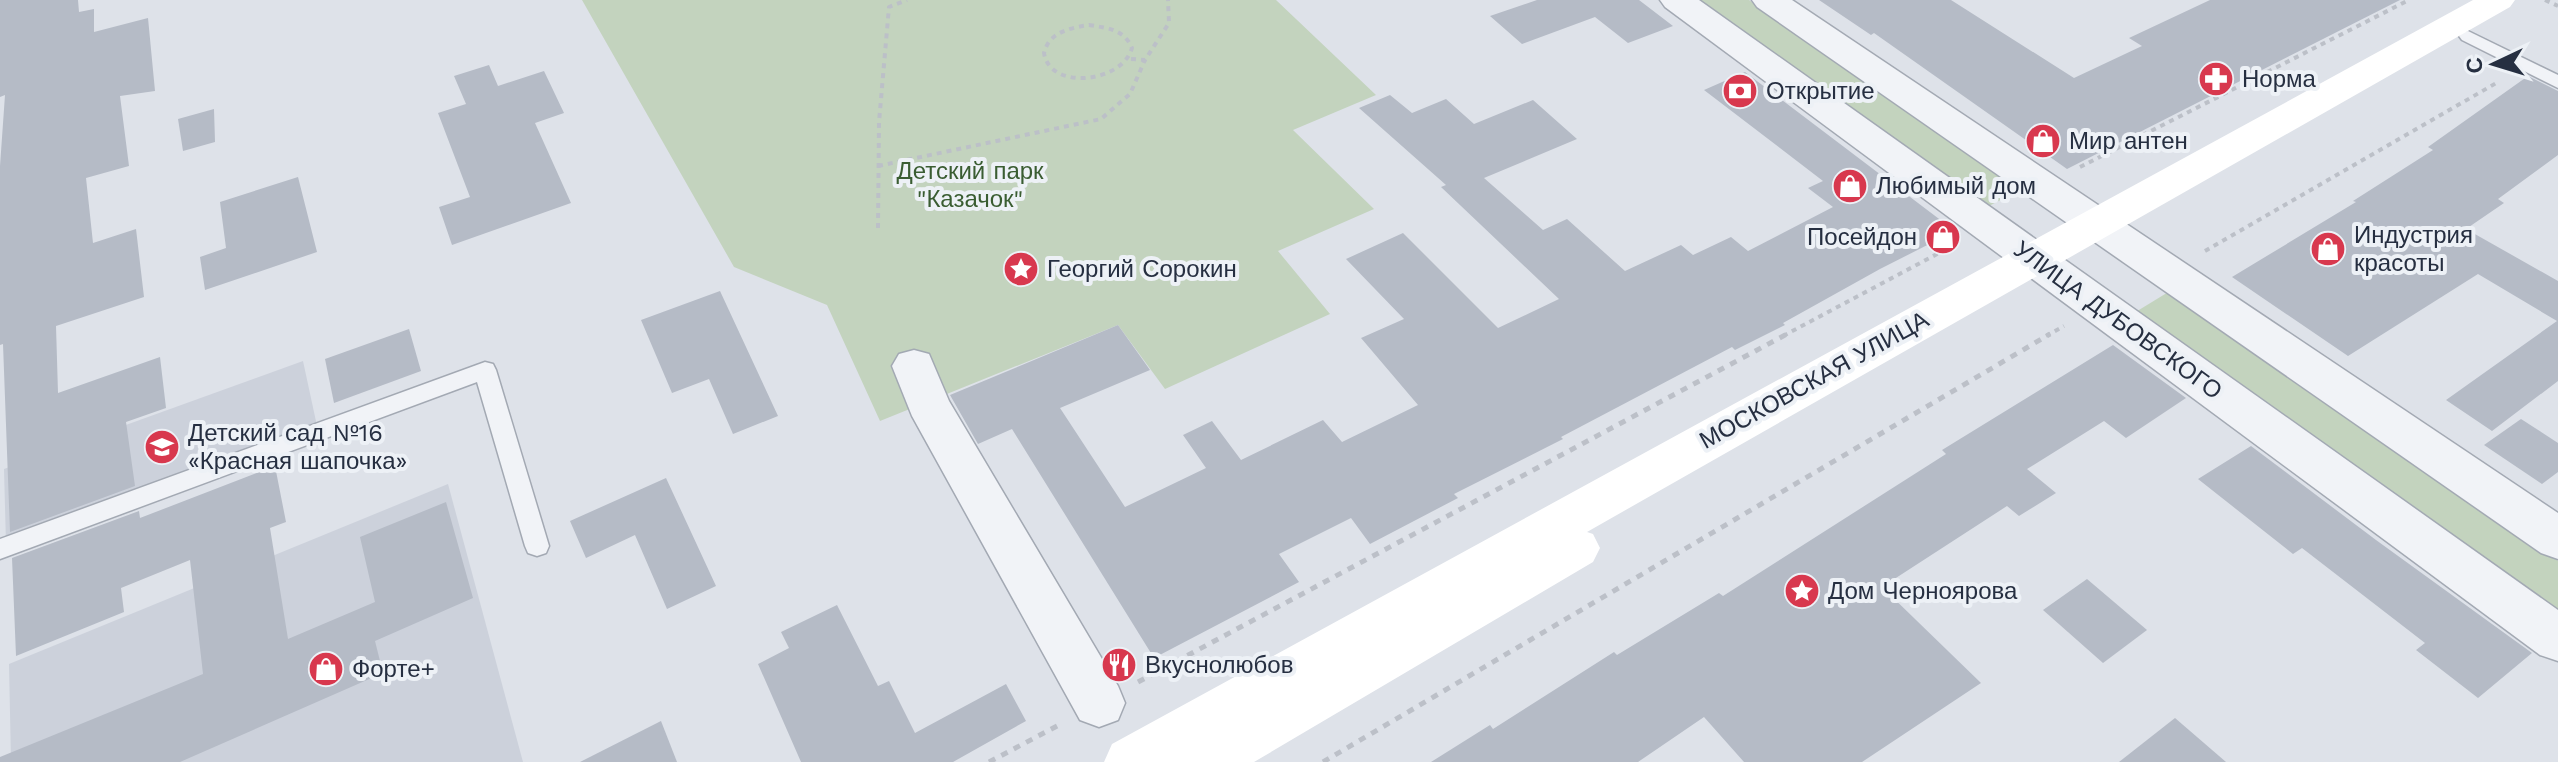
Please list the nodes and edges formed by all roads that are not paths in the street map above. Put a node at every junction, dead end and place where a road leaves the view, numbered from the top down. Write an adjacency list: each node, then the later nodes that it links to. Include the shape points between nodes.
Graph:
1 (1677, 0): 8 (street, УЛИЦА ДУБОВСКОГО)
2 (1769, 0): 7 (street)
3 (2498, 0): 7 (main road, МОСКОВСКАЯ УЛИЦА)
4 (2532, 0): 5 (main road, МОСКОВСКАЯ УЛИЦА)
5 (2468, 36): 6 (lane); 7 (main road, МОСКОВСКАЯ УЛИЦА)
6 (2558, 82)
7 (2106, 230): 8 (main road, МОСКОВСКАЯ УЛИЦА); 10 (street)
8 (2043, 266): 13 (street, УЛИЦА ДУБОВСКОГО); 15 (main road, МОСКОВСКАЯ УЛИЦА); 16 (main road, МОСКОВСКАЯ УЛИЦА)
9 (914, 366): 14 (street, via 928,404)
10 (2558, 539)
11 (537, 546): 12 (lane, via 485,370)
12 (0, 549)
13 (2558, 639)
14 (1099, 703)
15 (1131, 762)
16 (1204, 762)

